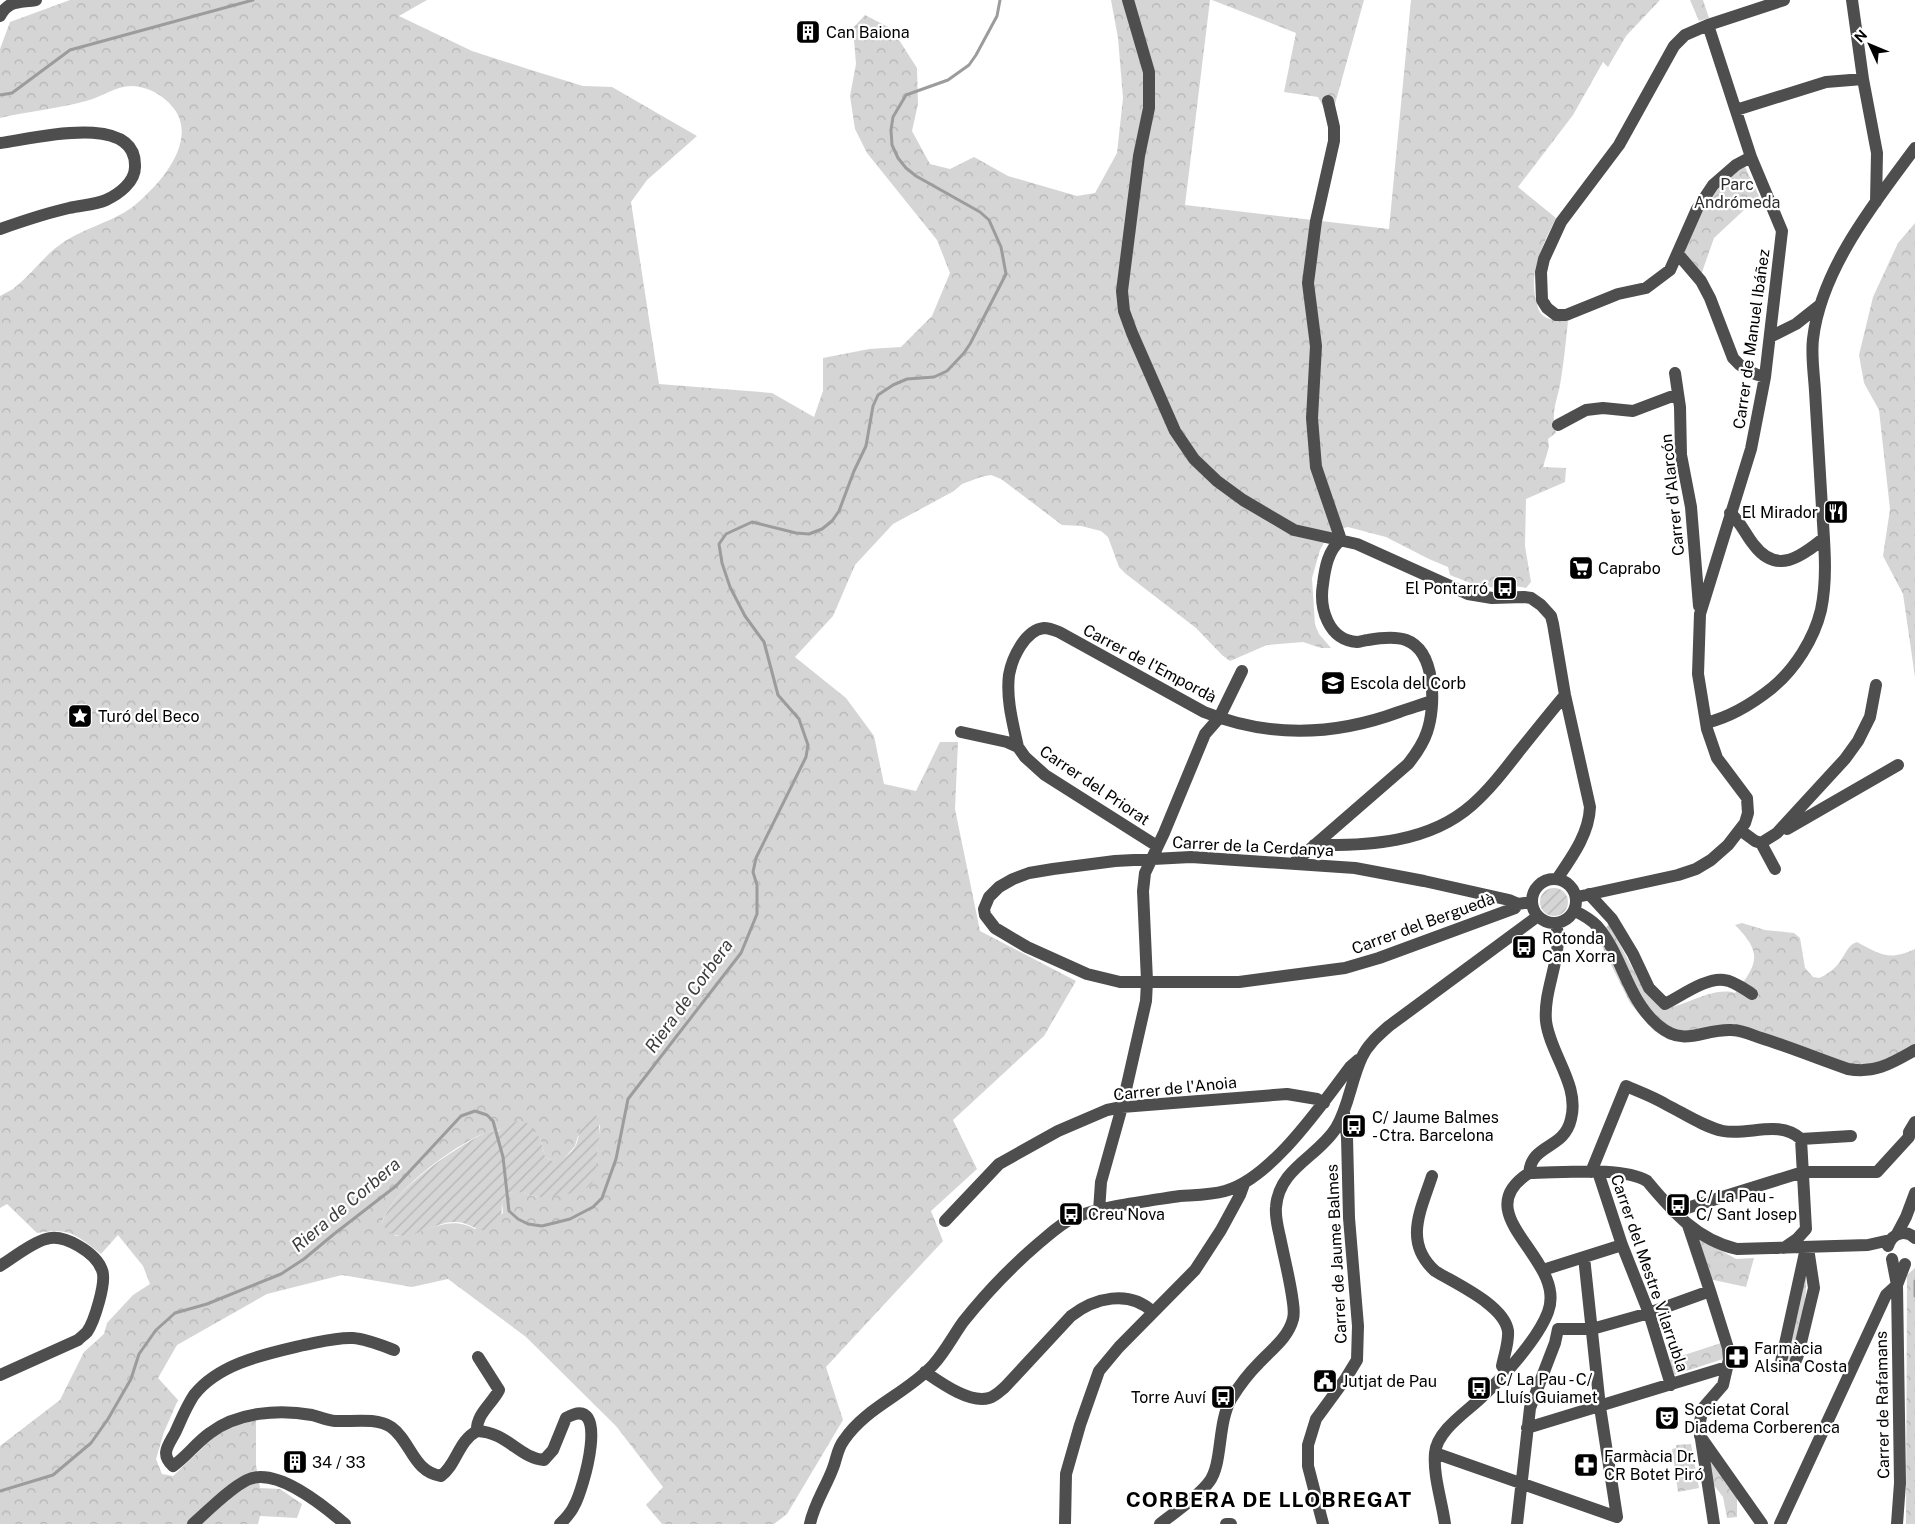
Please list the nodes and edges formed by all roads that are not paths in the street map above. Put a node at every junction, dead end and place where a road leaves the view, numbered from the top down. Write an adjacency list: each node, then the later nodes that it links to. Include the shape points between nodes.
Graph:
1 (36, 0): 5 (street, via 10,3)
2 (1128, 0): 26 (street, via 1150,84 1122,290 1124,311 1132,333 1175,431 1194,459 1243,500 1294,530)
3 (1784, 0): 6 (street)
4 (1852, 0): 7 (street)
5 (0, 16)
6 (1708, 25): 9 (street, Carrer de Manuel Ibáñez); 15 (street, via 1685,35 1674,46 1619,144 1560,222 1544,259 1542,300 1556,315 1566,315 1618,294 1646,288 1670,270)
7 (1863, 79): 9 (street, via 1826,82); 13 (street, via 1877,152)
8 (1328, 102): 26 (street, via 1334,141 1316,221 1308,283 1316,346 1312,418 1316,467)
9 (1736, 110): 12 (street, Carrer de Manuel Ibáñez)
10 (0, 144): 14 (street, via 61,133 102,134 131,146 136,158 135,172 129,183 106,200)
11 (1915, 148): 13 (street)
12 (1751, 157): 15 (street, via 1713,185 1698,209); 18 (street, Carrer de Manuel Ibáñez, via 1782,231)
13 (1876, 202): 16 (street, via 1841,257)
14 (0, 229)
15 (1678, 254): 21 (street, via 1701,281 1710,298 1733,358 1752,374)
16 (1820, 305): 17 (street); 19 (street)
17 (1796, 324): 18 (street); 19 (street, via 1808,330)
18 (1770, 337): 21 (street, Carrer de Manuel Ibáñez)
19 (1812, 340): 25 (street)
20 (1675, 372): 22 (street, Carrer d'Alarcón)
21 (1765, 377): 24 (street, Carrer de Manuel Ibáñez, via 1751,449)
22 (1678, 394): 23 (street, via 1633,411 1586,410); 27 (street, Carrer d'Alarcón, via 1681,455 1691,507)
23 (1558, 425)
24 (1730, 513): 25 (street, via 1754,546 1770,560 1781,562 1796,558); 27 (street, Carrer de Manuel Ibáñez)
25 (1824, 538): 33 (street, via 1820,611 1796,662 1785,677 1761,697)
26 (1341, 540): 30 (street, via 1357,544 1468,594 1535,600 1554,624); 31 (street, via 1331,551 1322,586 1327,622 1343,638 1357,642 1396,638 1415,644 1429,669)
27 (1700, 614): 33 (street, Carrer de Manuel Ibáñez, via 1698,674)
28 (1242, 671): 32 (street)
29 (1876, 684): 37 (street, via 1870,717 1858,741 1846,759)
30 (1565, 695): 40 (street, via 1487,791 1449,822 1417,835 1386,842); 45 (street, via 1590,807 1582,838)
31 (1432, 700): 32 (street, Carrer de l'Empordà, via 1377,719 1316,731 1265,729); 40 (street, via 1427,732 1408,764)
32 (1219, 718): 35 (street, Carrer de l'Empordà, via 1046,628 1022,642 1010,674 1010,706); 41 (street, via 1205,734)
33 (1706, 723): 38 (street, Carrer de Manuel Ibáñez, via 1717,758 1747,798 1747,817)
34 (961, 732): 35 (street, Carrer del Priorat)
35 (1018, 747): 41 (street, Carrer del Priorat, via 1045,775)
36 (1898, 765): 37 (street, via 1787,829)
37 (1781, 829): 39 (street)
38 (1740, 830): 39 (street); 46 (street, via 1716,855 1696,869)
39 (1761, 843): 44 (street)
40 (1314, 845): 43 (street)
41 (1157, 846): 42 (street)
42 (1151, 858): 43 (street, Carrer de la Cerdanya, via 1191,856); 49 (street, Carrer de la Cerdanya, via 1029,873 999,887 989,897); 53 (street, via 1143,891)
43 (1294, 863): 48 (street, Carrer de la Cerdanya, via 1355,868 1424,881)
44 (1775, 870)
45 (1557, 879): 46 (street); 47 (street, via 1539,885)
46 (1583, 896): 50 (street); 54 (street, via 1612,919 1649,988 1665,1004 1709,980 1737,984)
47 (1532, 902): 48 (street, Carrer de la Cerdanya); 51 (street)
48 (1512, 904): 53 (street, Carrer del Berguedà, via 1379,958 1345,968 1239,982)
49 (984, 909): 53 (street, Carrer del Berguedà, via 995,928 1087,974 1120,982)
50 (1575, 911): 52 (street, via 1568,920); 55 (street, via 1597,925 1609,942 1635,998 1649,1018 1671,1034 1680,1037 1731,1030 1858,1071 1880,1068)
51 (1538, 916): 52 (street); 56 (street, via 1389,1026)
52 (1556, 923): 67 (street, via 1558,941 1547,1003 1547,1022 1572,1092 1573,1111 1565,1134 1536,1155)
53 (1147, 981): 58 (street, via 1146,1001)
54 (1752, 994)
55 (1915, 1050)
56 (1362, 1056): 57 (street); 59 (street)
57 (1324, 1102): 58 (street, Carrer de l'Anoia, via 1287,1094); 69 (street, via 1285,1148)
58 (1122, 1107): 71 (street, via 1101,1182); 74 (street, Carrer de l'Anoia, via 1058,1131 999,1164)
59 (1344, 1113): 62 (street); 64 (street, Carrer de Jaume Balmes)
60 (1915, 1122): 66 (street, via 1909,1137 1877,1172)
61 (1851, 1136): 63 (street)
62 (1329, 1137): 64 (street, Carrer de Jaume Balmes, via 1337,1138); 112 (street, via 1290,1172 1282,1184 1275,1208 1294,1311 1290,1328 1249,1374 1231,1400 1222,1427 1216,1465 1208,1484)
63 (1801, 1139): 65 (street, via 1783,1129 1723,1131 1626,1086); 66 (street)
64 (1346, 1146): 115 (street, Carrer de Jaume Balmes, via 1358,1326 1357,1360 1316,1418 1308,1445 1308,1466)
65 (1594, 1172): 67 (street); 72 (street, via 1640,1176); 78 (street, Carrer del Mestre Vilarrubla)
66 (1803, 1172): 72 (street); 80 (street, via 1806,1229)
67 (1529, 1174): 86 (street, via 1509,1193 1507,1210 1512,1224)
68 (1432, 1176): 97 (street, via 1417,1222 1419,1249 1434,1271 1486,1302 1501,1315 1508,1331 1502,1366)
69 (1244, 1184): 71 (street, via 1225,1192); 89 (street, via 1195,1270)
70 (1915, 1193): 73 (street)
71 (1099, 1210): 98 (street, via 1064,1223 1013,1266 968,1316)
72 (1674, 1212): 75 (street)
73 (1906, 1217): 76 (street); 77 (street)
74 (946, 1221)
75 (1688, 1225): 80 (street, via 1737,1249); 88 (street)
76 (1893, 1237): 77 (street, via 1904,1233); 79 (street); 82 (street, Carrer de Rafamans, via 1888,1247)
77 (1913, 1237)
78 (1622, 1245): 83 (street); 90 (street, Carrer del Mestre Vilarrubla)
79 (1868, 1245): 81 (street); 82 (street)
80 (1784, 1248): 81 (street)
81 (1807, 1248): 81 (street, via 1781,1362 1788,1368 1794,1365 1798,1355 1814,1288)
82 (1890, 1257): 84 (street, via 1898,1263); 87 (street, Carrer de Rafamans)
83 (1584, 1258): 86 (street); 92 (street)
84 (1911, 1261): 87 (street, Carrer de Rafamans)
85 (0, 1266): 99 (street, via 46,1239 64,1238 87,1252 103,1271 99,1300 86,1333 78,1340)
86 (1543, 1270): 91 (street, via 1550,1302)
87 (1897, 1285): 120 (street, via 1886,1295); 121 (street, Carrer de Rafamans, via 1900,1483)
88 (1710, 1291): 90 (street); 96 (street, via 1728,1348)
89 (1153, 1312): 98 (street, via 1132,1298 1109,1299 1084,1307 1071,1316 996,1395 989,1398 974,1398); 111 (street, via 1099,1371 1066,1474)
90 (1649, 1312): 92 (street); 100 (street, Carrer del Mestre Vilarrubla)
91 (1542, 1324): 93 (street, via 1551,1321); 97 (street)
92 (1592, 1329): 93 (street); 101 (street)
93 (1557, 1331): 102 (street, via 1530,1408)
94 (394, 1350): 103 (street, via 353,1338 324,1341 250,1359 228,1369 195,1394 165,1451 167,1461 173,1466 209,1433 226,1423 286,1412 390,1426 425,1470 441,1476 448,1471 463,1442)
95 (478, 1357): 103 (street, via 499,1390 476,1424)
96 (1727, 1367): 100 (street); 104 (street, via 1723,1385 1703,1408)
97 (1506, 1371): 105 (street, via 1441,1435)
98 (926, 1372): 110 (street, via 876,1408 843,1441)
99 (0, 1374)
100 (1671, 1385): 101 (street)
101 (1600, 1407): 102 (street); 106 (street, via 1616,1517)
102 (1528, 1428): 106 (street)
103 (477, 1431): 109 (street, via 493,1432 532,1457 544,1460 553,1450 566,1418 578,1413 589,1420 592,1429 589,1462 574,1506)
104 (1698, 1434): 118 (street); 119 (street)
105 (1435, 1453): 106 (street); 116 (street)
106 (1522, 1483): 117 (street)
107 (193, 1524): 108 (street, via 247,1480 264,1477 294,1487)
108 (345, 1524)
109 (560, 1524)
110 (810, 1524)
111 (1065, 1524)
112 (1160, 1524)
113 (1226, 1524): 114 (street)
114 (1231, 1524)
115 (1323, 1524)
116 (1445, 1524)
117 (1517, 1524)
118 (1714, 1524)
119 (1762, 1524)
120 (1780, 1524)
121 (1897, 1524)

